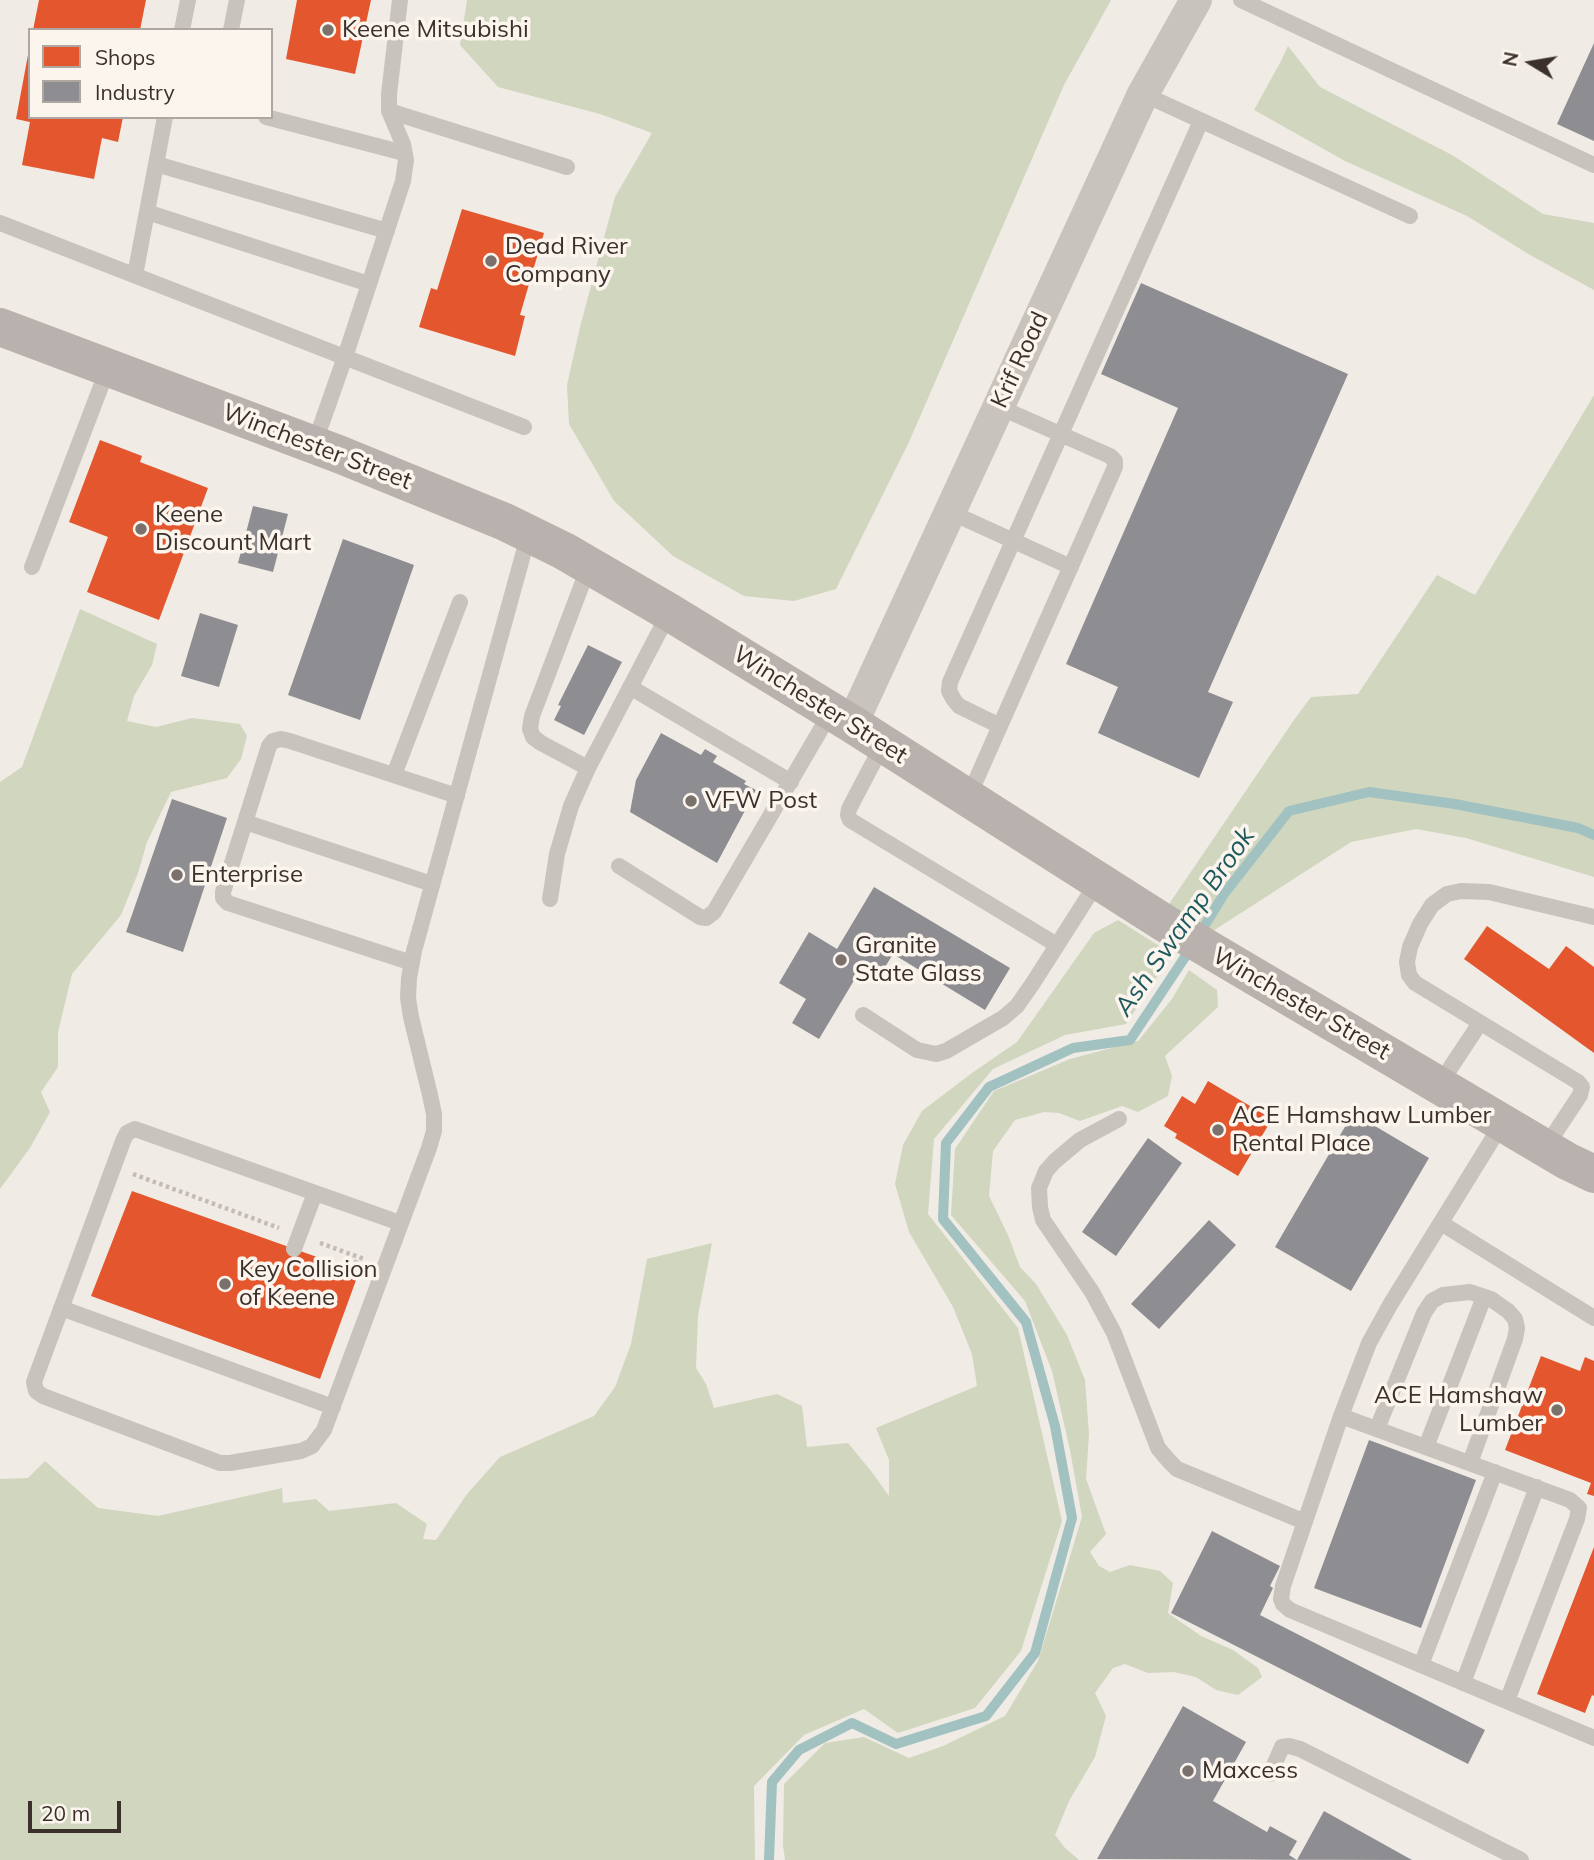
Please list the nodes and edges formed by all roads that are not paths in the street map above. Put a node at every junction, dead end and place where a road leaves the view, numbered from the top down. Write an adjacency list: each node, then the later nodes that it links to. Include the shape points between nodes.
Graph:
1 (188, 0): 6 (lane)
2 (237, 0): 7 (lane)
3 (400, 0): 9 (lane)
4 (1196, 0): 8 (street, Krif Road)
5 (1241, 0): 15 (lane)
6 (182, 28)
7 (231, 28)
8 (1143, 94): 12 (lane); 26 (street, Krif Road)
9 (389, 111): 13 (lane); 16 (lane)
10 (165, 119): 14 (lane)
11 (273, 119): 13 (lane)
12 (1201, 121): 18 (lane); 28 (lane)
13 (404, 153): 20 (lane, via 403,181)
14 (156, 164): 17 (lane); 20 (lane)
15 (1594, 164)
16 (567, 167)
17 (147, 212): 21 (lane); 22 (lane)
18 (1410, 216)
19 (0, 223): 21 (lane)
20 (387, 231): 22 (lane)
21 (135, 275): 24 (lane)
22 (369, 284): 24 (lane)
23 (0, 327): 25 (main road, Winchester Street)
24 (345, 358): 27 (lane); 29 (lane)
25 (108, 368): 29 (main road, Winchester Street); 34 (lane)
26 (999, 407): 28 (lane); 30 (street, Krif Road)
27 (524, 427)
28 (1061, 434): 32 (lane); 35 (lane, via 1115,461)
29 (314, 445): 31 (main road, Winchester Street)
30 (950, 512): 32 (lane); 40 (street, Krif Road)
31 (529, 533): 33 (main road, Winchester Street); 44 (lane)
32 (1014, 541): 35 (lane); 39 (lane, via 949,691 959,706)
33 (589, 566): 37 (main road, Winchester Street); 41 (lane, via 530,729 541,743)
34 (32, 567)
35 (1071, 567): 39 (lane)
36 (460, 602): 42 (lane)
37 (669, 612): 38 (lane); 40 (main road, Winchester Street)
38 (630, 687): 41 (lane); 43 (lane)
39 (1000, 726): 45 (lane)
40 (856, 727): 43 (lane); 45 (main road, Winchester Street); 52 (lane, via 850,820)
41 (588, 768): 50 (lane, via 557,854)
42 (394, 775): 44 (lane); 46 (lane, via 290,741 273,741)
43 (791, 782): 47 (lane, via 714,912 706,918)
44 (457, 796): 49 (lane)
45 (968, 798): 48 (main road, Winchester Street)
46 (244, 822): 49 (lane); 53 (lane, via 223,892 228,903)
47 (619, 866)
48 (1097, 881): 52 (lane); 56 (main road, Winchester Street)
49 (432, 884): 53 (lane)
50 (550, 899)
51 (1594, 918): 55 (lane, via 1489,892 1447,894 1432,905 1410,947 1409,975)
52 (1057, 945): 54 (lane, via 1017,1006 946,1051 917,1050)
53 (412, 963): 62 (lane, via 408,998 434,1131)
54 (863, 1015)
55 (1480, 1023): 56 (lane); 59 (lane, via 1582,1087)
56 (1439, 1085): 58 (main road, Winchester Street)
57 (1119, 1119): 75 (lane, via 1080,1140 1046,1171 1039,1188 1043,1220 1098,1302 1158,1448 1169,1461 1177,1469)
58 (1503, 1122): 59 (main road, Winchester Street); 63 (lane)
59 (1545, 1148): 60 (main road, Winchester Street)
60 (1594, 1174)
61 (315, 1193): 62 (lane); 64 (lane); 66 (lane, via 135,1129 127,1133)
62 (400, 1223): 68 (lane)
63 (1441, 1223): 67 (lane); 69 (lane, via 1369,1343)
64 (297, 1242)
65 (1484, 1297): 70 (lane, via 1457,1292 1432,1301); 71 (lane); 72 (lane, via 1508,1311 1517,1328)
66 (61, 1308): 68 (lane); 68 (lane, via 34,1382 36,1391 208,1459 230,1463 301,1451 319,1439)
67 (1594, 1318)
68 (333, 1407)
69 (1341, 1416): 70 (lane); 75 (lane)
70 (1377, 1429): 71 (lane)
71 (1426, 1447): 72 (lane)
72 (1470, 1463): 73 (lane)
73 (1495, 1472): 74 (lane); 76 (lane)
74 (1537, 1488): 77 (lane); 78 (lane, via 1579,1508)
75 (1305, 1522): 76 (lane, via 1283,1586 1283,1604)
76 (1421, 1665): 77 (lane)
77 (1463, 1683): 78 (lane)
78 (1507, 1701): 79 (lane)
79 (1594, 1738)
80 (1270, 1774): 81 (lane, via 1282,1747 1300,1749)
81 (1521, 1860)

